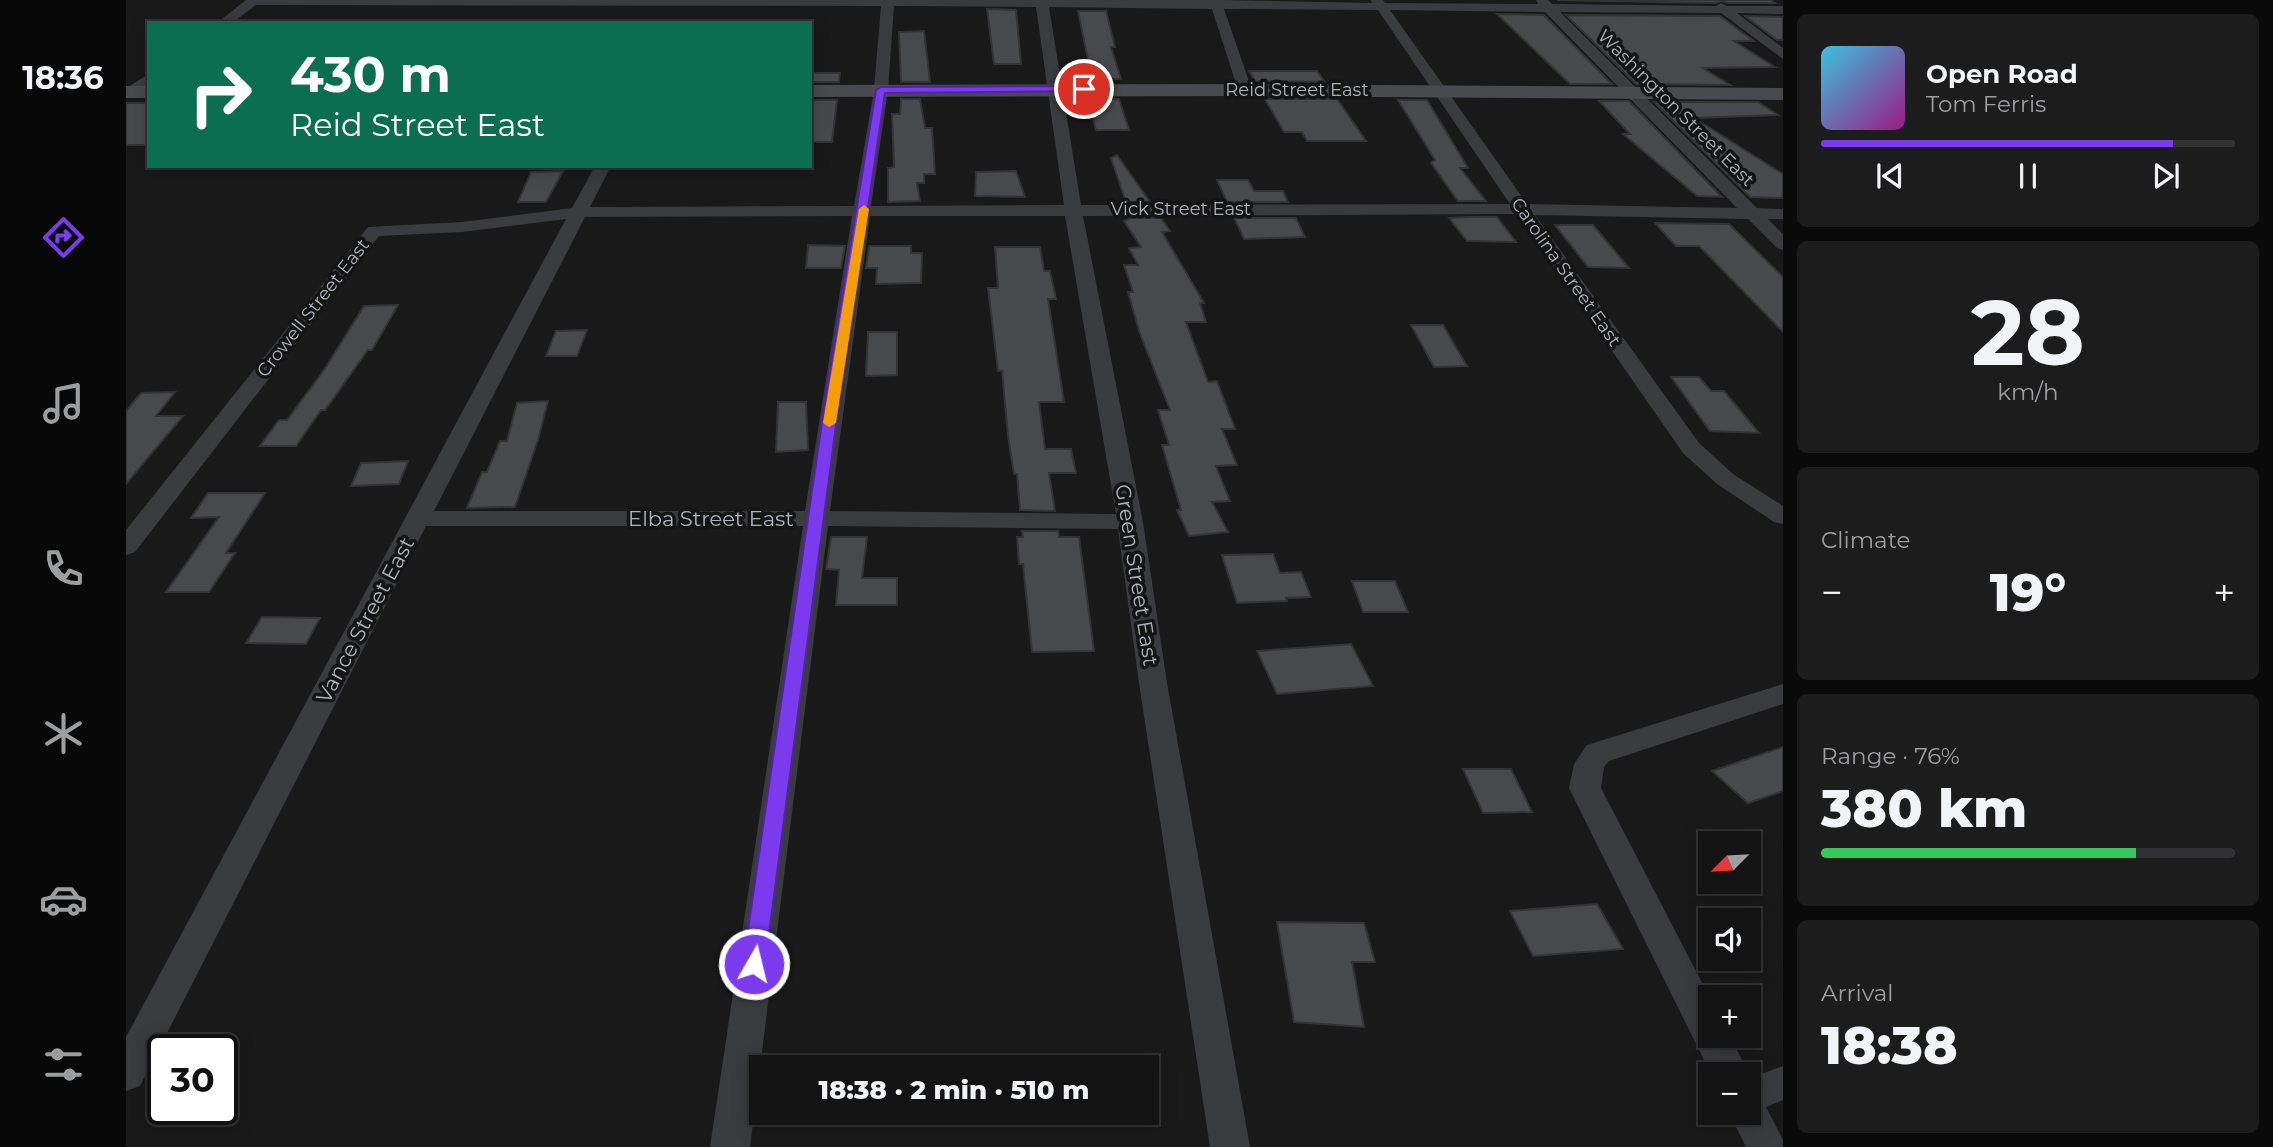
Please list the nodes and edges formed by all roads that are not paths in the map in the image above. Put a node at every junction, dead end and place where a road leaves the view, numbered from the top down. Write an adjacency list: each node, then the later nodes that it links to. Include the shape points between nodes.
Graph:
1 (1711, 0): 10 (street)
2 (253, 1): 9 (street); 12 (street)
3 (888, 2): 5 (street); 8 (street); 15 (street)
4 (1216, 2): 5 (street); 6 (street); 16 (street)
5 (1042, 4): 14 (street, Green Street East)
6 (1380, 4): 7 (street); 18 (street, Carolina Street East)
7 (1545, 4): 10 (street); 19 (street, Washington Street East)
8 (690, 5): 9 (street)
9 (501, 6)
10 (1724, 10): 11 (street); 13 (street)
11 (1783, 10)
12 (226, 21)
13 (1783, 55)
14 (1057, 89): 15 (street, Reid Street East); 16 (street, Reid Street East); 22 (street, Green Street East)
15 (881, 90): 17 (street, Reid Street East); 24 (street)
16 (1245, 90): 18 (street, Reid Street East)
17 (812, 91)
18 (1439, 91): 19 (street, Reid Street East); 23 (street, Carolina Street East)
19 (1634, 93): 20 (street, Reid Street East); 26 (street, Washington Street East)
20 (1783, 94)
21 (602, 168): 25 (street, Vance Street East)
22 (1073, 209): 23 (street, Vick Street East); 24 (street, Vick Street East); 32 (street, Green Street East)
23 (1522, 209): 26 (street, Vick Street East); 29 (street, Carolina Street East, via 1691,448 1725,478)
24 (864, 210): 25 (street, Vick Street East); 30 (street)
25 (579, 212): 31 (street, Vance Street East); 33 (street, Crowell Street East, via 462,227 374,231)
26 (1753, 214): 27 (street, Vick Street East); 28 (street, Washington Street East)
27 (1783, 214)
28 (1783, 244)
29 (1783, 517)
30 (818, 518): 31 (street, Elba Street East); 32 (street, Elba Street East); 40 (street)
31 (418, 519): 36 (street, Vance Street East)
32 (1130, 522): 41 (street, Green Street East)
33 (126, 547)
34 (1783, 694): 35 (street, via 1598,753 1589,764 1585,788)
35 (1698, 1011)
36 (126, 1074)
37 (1783, 1083): 38 (street)
38 (1761, 1091)
39 (1755, 1125): 42 (street)
40 (730, 1147)
41 (1230, 1147)
42 (1766, 1147)

